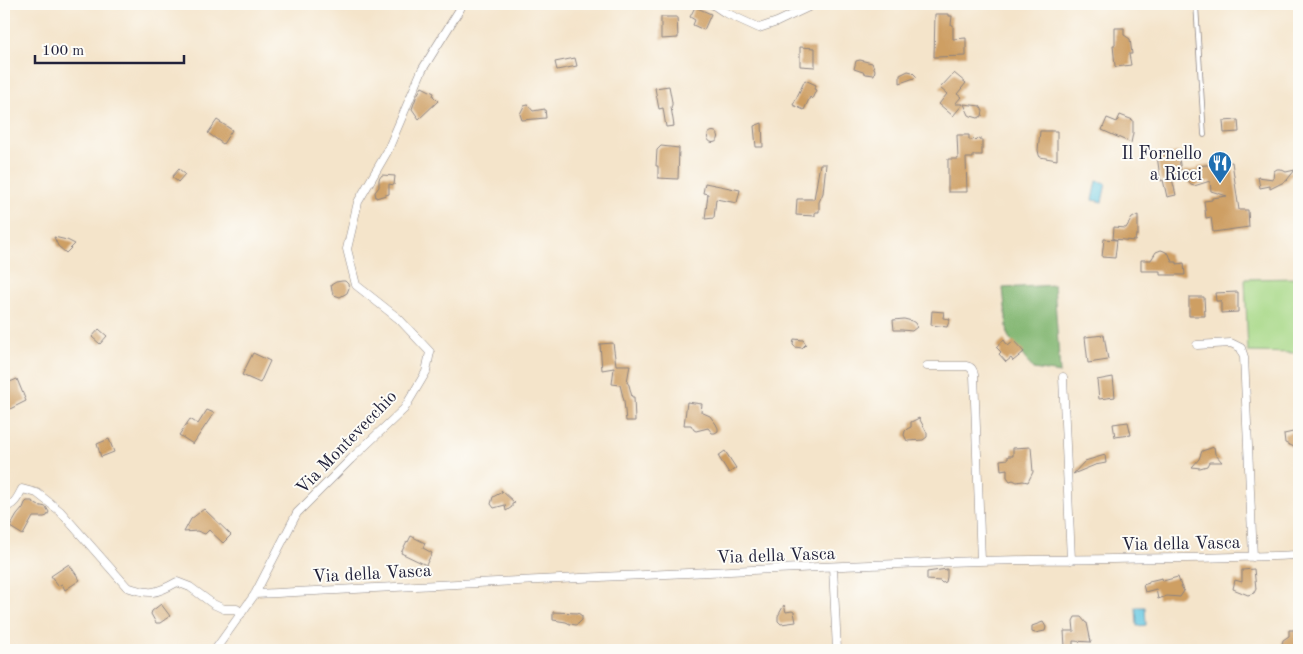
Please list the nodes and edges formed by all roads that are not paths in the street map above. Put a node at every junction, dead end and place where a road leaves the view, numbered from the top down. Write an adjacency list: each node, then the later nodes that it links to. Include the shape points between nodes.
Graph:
1 (462, 4): 15 (street, Via Montevecchio, via 422,70 387,152 358,202 346,249 356,285 399,319 430,352 426,372 404,409 298,513)
2 (712, 4): 3 (street, via 759,28)
3 (815, 4)
4 (1196, 4): 5 (lane)
5 (1204, 135)
6 (1197, 345): 11 (street, via 1231,343 1241,348 1244,357)
7 (927, 366): 13 (street, via 969,366 974,375)
8 (1063, 377): 12 (street)
9 (4, 507): 16 (street, via 17,500 22,489 37,493 60,511 127,586 142,592 161,591 177,582 214,604 224,609 236,609)
10 (1299, 554): 11 (street, Via della Vasca)
11 (1252, 557): 12 (street, Via della Vasca)
12 (1071, 560): 13 (street, Via della Vasca)
13 (981, 561): 14 (street, Via della Vasca)
14 (833, 567): 15 (street, Via della Vasca); 18 (street)
15 (255, 594): 16 (street)
16 (241, 614): 17 (street)
17 (215, 650)
18 (837, 650)

